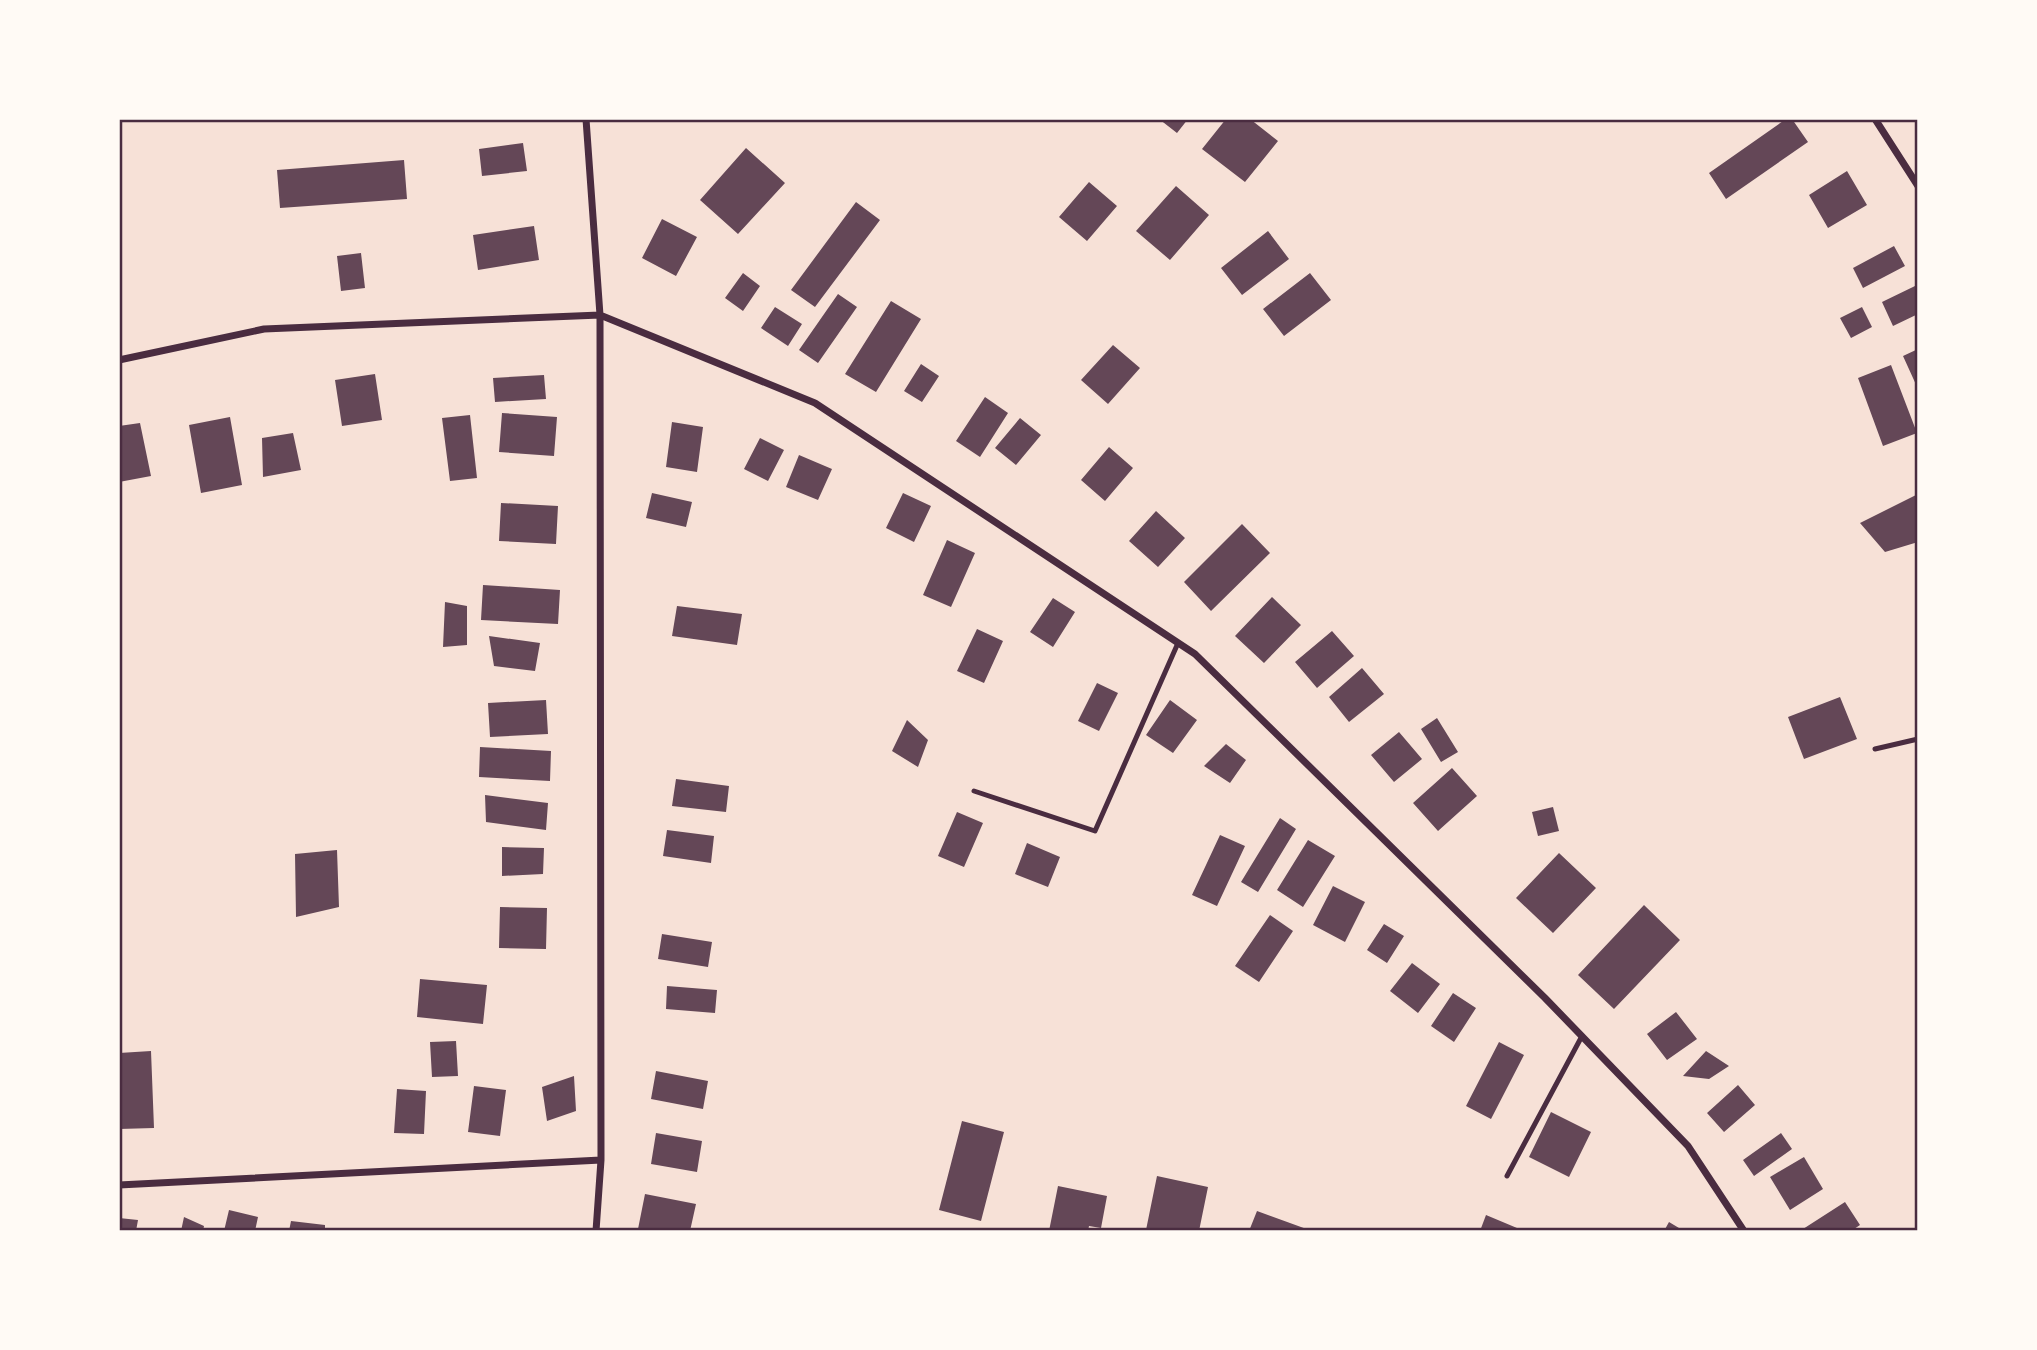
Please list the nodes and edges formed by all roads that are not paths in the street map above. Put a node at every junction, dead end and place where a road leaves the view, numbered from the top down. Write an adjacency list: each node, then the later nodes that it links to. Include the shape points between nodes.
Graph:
1 (586, 119): 4 (street)
2 (1875, 119): 3 (street)
3 (1918, 186)
4 (600, 314): 5 (street, via 264,329); 6 (street, via 815,403); 11 (street)
5 (119, 360)
6 (1178, 643): 9 (lane, via 1095,831); 10 (street, via 1195,654)
7 (1918, 739): 8 (lane)
8 (1875, 749)
9 (974, 791)
10 (1583, 1036): 12 (lane); 15 (street, via 1688,1146)
11 (601, 1160): 13 (street); 14 (street)
12 (1507, 1176)
13 (119, 1185)
14 (596, 1231)
15 (1744, 1231)

